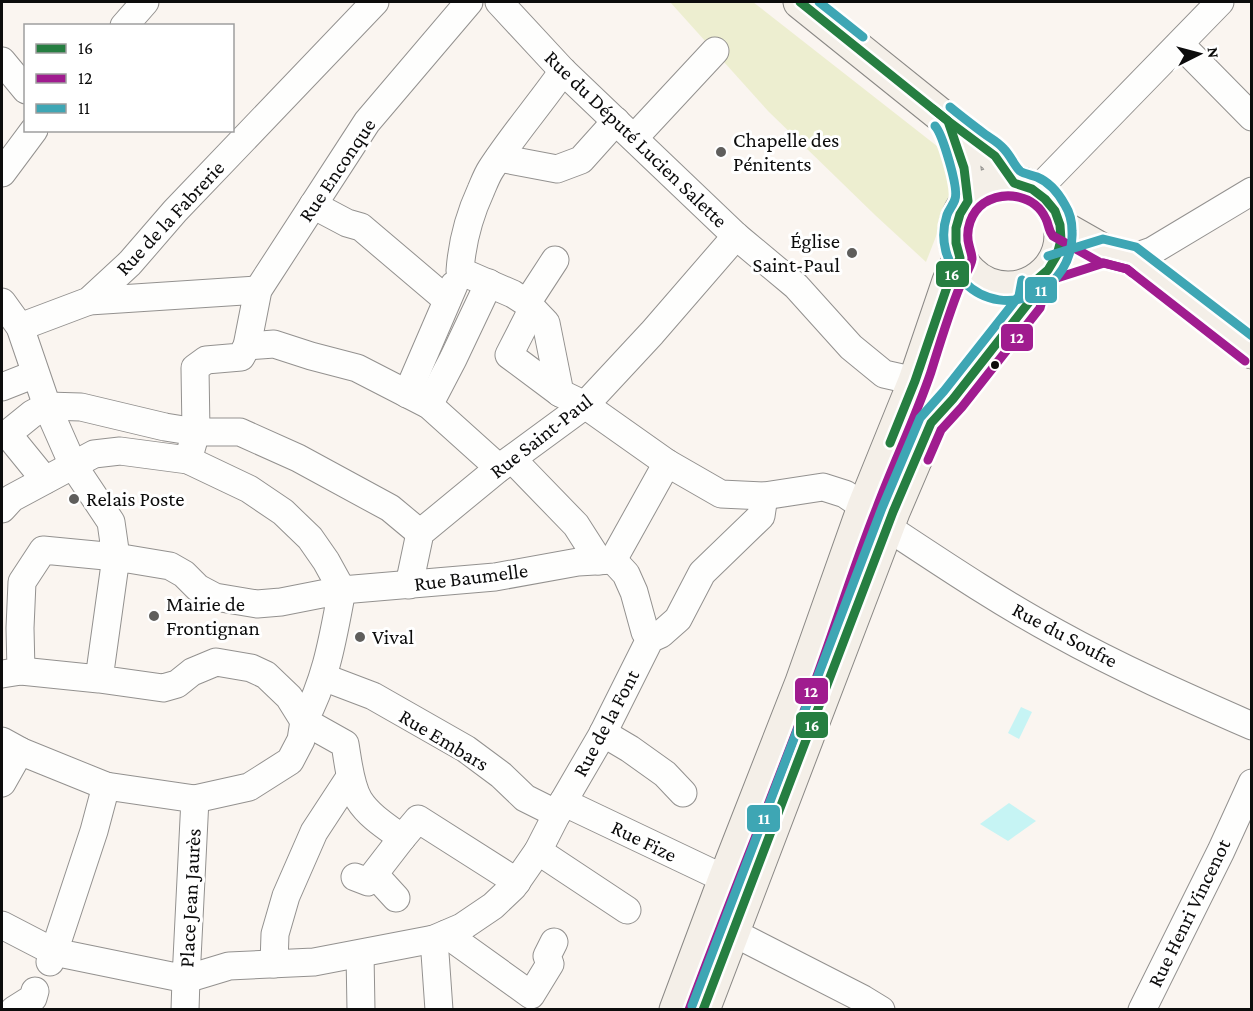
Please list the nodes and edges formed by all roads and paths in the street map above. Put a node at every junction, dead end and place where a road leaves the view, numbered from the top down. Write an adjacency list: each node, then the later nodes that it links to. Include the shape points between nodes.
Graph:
1 (145, 2): 7 (street)
2 (375, 2): 33 (street, Rue de la Fabrerie, via 130,263)
3 (469, 2): 22 (street, Rue Enconque, via 368,122)
4 (499, 2): 11 (street, Rue du Député Lucien Salette)
5 (800, 2): 14 (main road)
6 (1220, 2): 8 (street)
7 (126, 24)
8 (1180, 44): 13 (street); 19 (street)
9 (716, 51): 15 (street)
10 (2, 61): 12 (street)
11 (563, 71): 15 (street, Rue du Député Lucien Salette); 17 (street)
12 (24, 88)
13 (1251, 117)
14 (948, 121): 19 (main road, via 995,156); 21 (main road, via 964,168)
15 (625, 129): 17 (street, via 581,160 557,169); 24 (street, Rue du Député Lucien Salette)
16 (32, 132): 18 (street)
17 (499, 158): 28 (street, via 472,209)
18 (2, 172)
19 (1025, 187): 21 (main road, via 997,183); 23 (main road, via 1047,200)
20 (1251, 191): 25 (street, via 1152,251)
21 (968, 201): 26 (main road, via 956,228)
22 (313, 205): 31 (street, Rue Enconque); 32 (street, via 361,227)
23 (1060, 226): 25 (main road); 29 (main road, via 1057,255)
24 (736, 236): 40 (street, Rue du Député Lucien Salette, via 796,286 851,347 884,374); 45 (street, Rue Saint-Paul)
25 (1118, 255): 29 (main road); 38 (main road)
26 (960, 258): 29 (main road, via 984,283 1001,288 1018,288); 40 (main road)
27 (555, 260): 35 (street)
28 (460, 271): 30 (street); 32 (street)
29 (1042, 275): 41 (main road, via 1030,301)
30 (489, 283): 35 (street); 44 (street, via 453,358)
31 (258, 290): 33 (street); 37 (street, Rue Enconque)
32 (447, 300): 44 (street)
33 (89, 301): 36 (street, Rue de la Fabrerie)
34 (2, 302): 36 (street)
35 (530, 306): 43 (street, via 546,323); 43 (street, Rue du Soufre, via 509,355)
36 (20, 327): 39 (street)
37 (244, 351): 44 (street, via 274,344 357,368); 47 (street, via 206,360 195,368)
38 (1251, 352)
39 (35, 374): 42 (street); 46 (street)
40 (915, 381): 41 (main road); 55 (main road)
41 (962, 386): 55 (main road, via 931,423)
42 (2, 387)
43 (560, 393): 45 (street, Rue du Soufre)
44 (418, 399): 49 (street)
45 (585, 405): 49 (street, Rue Saint-Paul); 50 (street, Rue du Soufre)
46 (47, 406): 47 (street, via 81,407); 51 (street); 52 (street, via 11,431 10,437)
47 (196, 432): 48 (street); 56 (street, via 240,432 298,458 390,508)
48 (188, 460): 51 (street, via 120,451 94,454); 61 (street, via 249,489 283,512 310,538)
49 (505, 463): 56 (street, Rue Saint-Paul); 58 (street, via 576,525)
50 (667, 463): 53 (street, Rue du Soufre, via 721,494); 58 (street)
51 (73, 465): 52 (street); 57 (street, via 111,522)
52 (45, 480): 54 (street, via 12,498)
53 (764, 496): 55 (street, Rue du Soufre, via 823,487 845,494); 62 (street, Rue de la Font, via 761,516 702,573 678,619)
54 (2, 509)
55 (875, 517): 67 (street, Rue du Soufre, via 965,578 1057,633); 79 (main road, via 802,682); 84 (main road)
56 (420, 533): 60 (street)
57 (116, 557): 59 (street, Rue Baumelle, via 43,550); 61 (street, Rue Baumelle, via 170,566 215,597 257,604); 65 (street)
58 (606, 560): 60 (street, Rue Baumelle); 62 (street, via 626,574)
59 (12, 580): 63 (street, via 20,628)
60 (409, 585): 61 (street, Rue Baumelle)
61 (342, 590): 64 (street)
62 (650, 639): 68 (street, Rue de la Font)
63 (11, 672): 65 (street)
64 (323, 677): 66 (street); 76 (street, Rue Embars, via 373,696 466,749 525,798)
65 (99, 679): 66 (street, via 163,688 216,662 251,668 266,675 289,697)
66 (304, 721): 70 (street, via 345,744); 75 (street, via 301,740 290,760 249,787)
67 (1251, 726)
68 (603, 733): 74 (street, via 665,774); 76 (street, Rue de la Font)
69 (11, 746): 71 (street); 73 (street, Place Jean Jaurès)
70 (350, 777): 77 (street, via 358,799); 89 (street, via 314,832 286,896 275,934)
71 (2, 783)
72 (1251, 783): 100 (street, Rue Henri Vincenot)
73 (106, 786): 75 (street, Place Jean Jaurès); 88 (street)
74 (683, 793)
75 (195, 799): 90 (street, Place Jean Jaurès)
76 (560, 808): 78 (street, Rue de la Font); 79 (street, Rue Fize)
77 (402, 838): 80 (street, via 418,819); 81 (street, via 365,876)
78 (538, 850): 80 (street, Rue de la Font); 82 (street)
79 (725, 879): 97 (main road)
80 (517, 882): 85 (street, Rue de la Font, via 494,906)
81 (396, 898)
82 (627, 910)
83 (2, 925): 88 (street, Place Jean Jaurès)
84 (732, 932): 98 (main road); 99 (street)
85 (440, 937): 86 (street, via 531,995 550,964 547,956); 87 (street, Rue de la Font); 92 (street)
86 (554, 942)
87 (360, 954): 89 (street, Rue de la Font, via 314,963); 95 (street)
88 (52, 957): 90 (street, Place Jean Jaurès)
89 (274, 964): 90 (street, Rue de la Font, via 229,966)
90 (186, 979): 94 (street)
91 (35, 992): 93 (street, via 33,998)
92 (439, 1002): 96 (street)
93 (14, 1010)
94 (185, 1010)
95 (361, 1010)
96 (461, 1010)
97 (676, 1010)
98 (703, 1010)
99 (881, 1010)
100 (1142, 1010)

